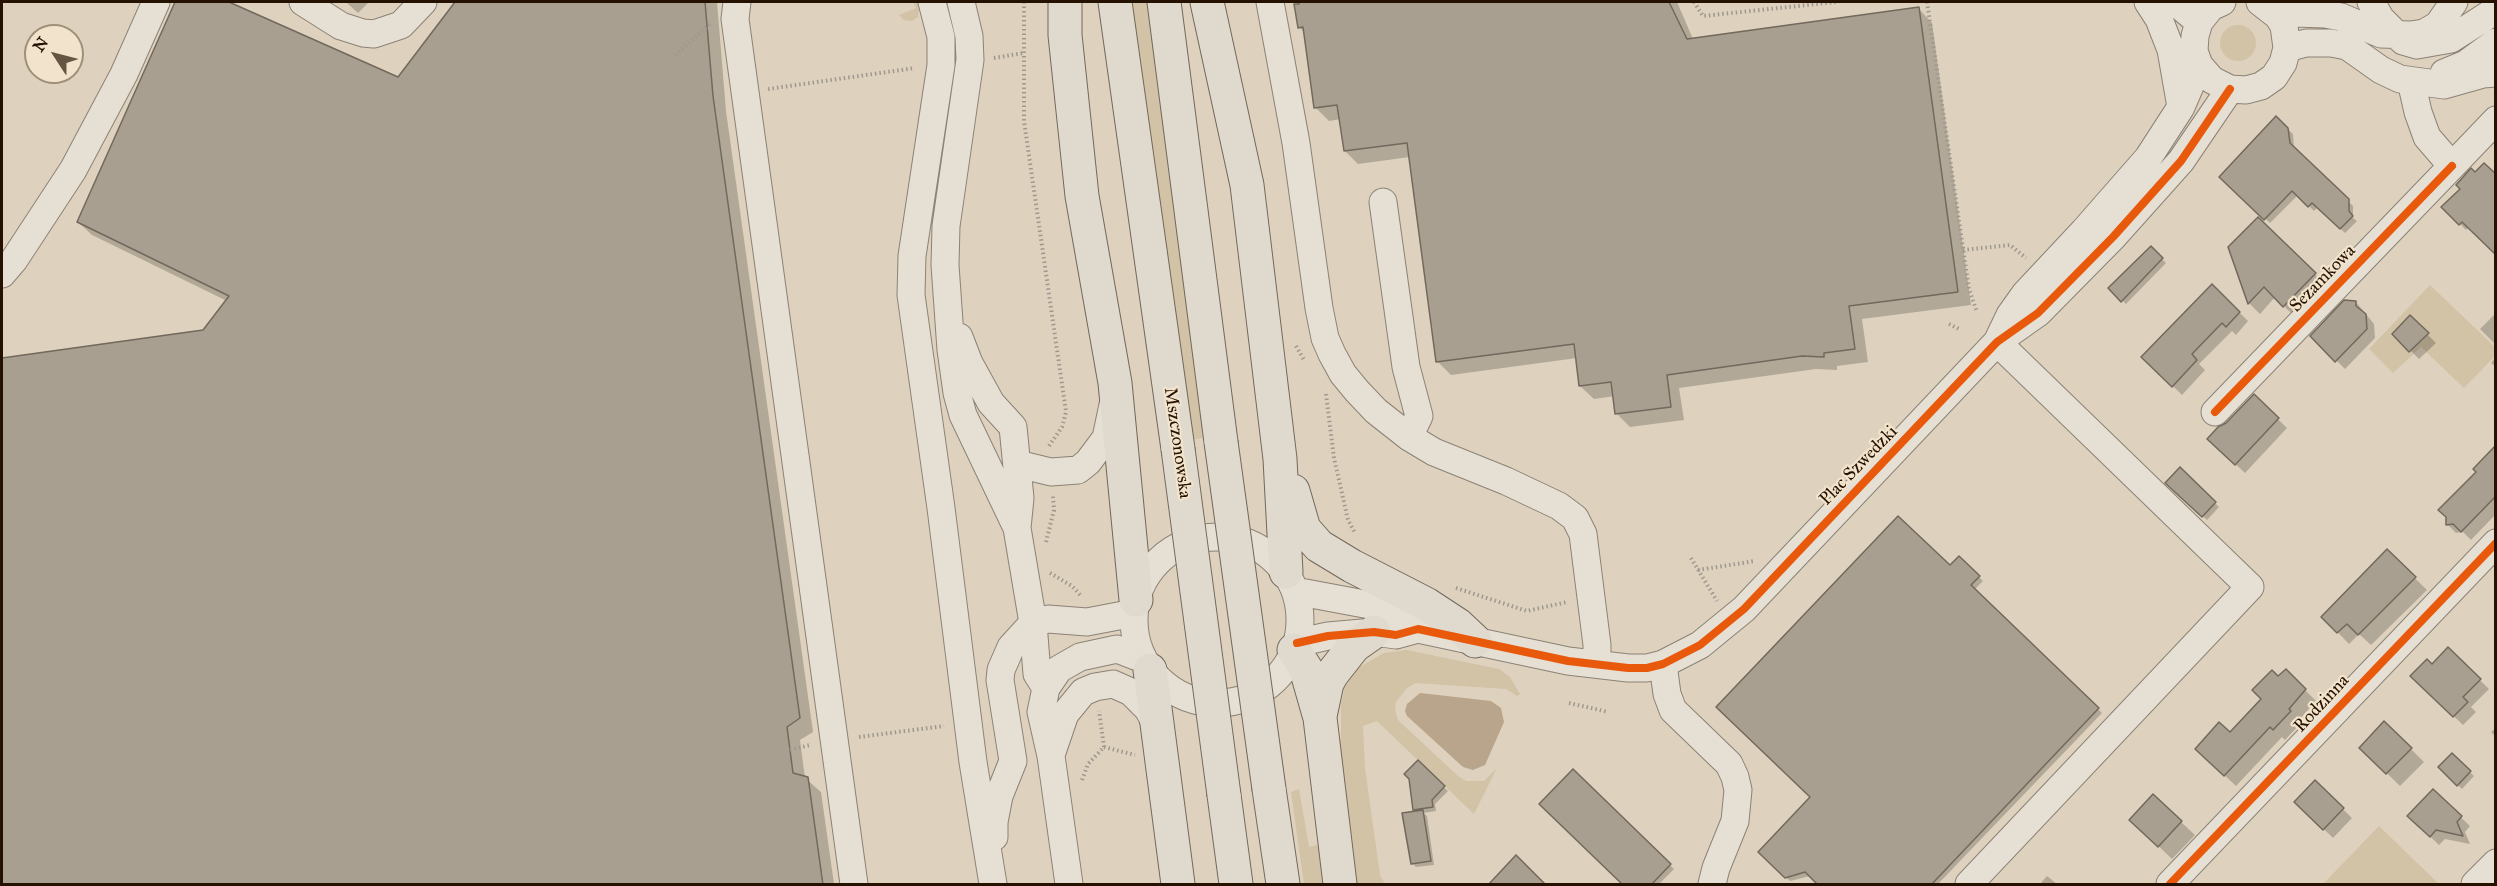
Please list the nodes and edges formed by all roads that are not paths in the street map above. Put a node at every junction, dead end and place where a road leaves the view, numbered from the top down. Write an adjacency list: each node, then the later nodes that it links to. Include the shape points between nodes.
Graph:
1 (156, 2): 31 (street, via 124,74 73,170)
2 (303, 2): 3 (street, via 341,26 374,34 401,25)
3 (423, 2)
4 (737, 2): 56 (street, via 735,19)
5 (932, 2): 57 (street, via 941,37 941,65 913,247 911,295)
6 (961, 2): 32 (street, via 970,60 946,226)
7 (1065, 2): 34 (main road, via 1082,196)
8 (1115, 2): 60 (main road, Mszczonowska, bridge)
9 (1164, 2): 61 (main road, bridge)
10 (1207, 2): 37 (main road, via 1247,184)
11 (1270, 2): 36 (street, via 1325,338 1343,374 1357,391)
12 (2148, 2): 27 (street, via 2171,50)
13 (2175, 2): 19 (street)
14 (2220, 2): 19 (street)
15 (2371, 2): 20 (street)
16 (2454, 2): 20 (street, via 2430,30)
17 (2269, 9): 20 (street, via 2341,17 2369,31); 22 (street, via 2284,26)
18 (2496, 10): 20 (street, via 2451,39 2437,43 2410,44)
19 (2199, 22): 23 (street, via 2194,43)
20 (2397, 35)
21 (2496, 42): 25 (street, via 2466,64)
22 (2287, 48): 25 (street, via 2319,42 2347,46 2391,75); 26 (street, via 2283,63 2268,81 2246,90)
23 (2199, 65): 26 (street, via 2212,80); 27 (street, Plac Szwedzki)
24 (2496, 73): 25 (street, via 2444,85)
25 (2410, 81): 29 (street, via 2427,137)
26 (2230, 89): 33 (street, Plac Szwedzki, via 2181,161 2152,195 2038,313)
27 (2181, 107): 33 (street, Plac Szwedzki, via 2131,180 2025,294)
28 (2496, 120): 29 (street, Sezamkowa)
29 (2452, 166): 35 (street, Sezamkowa)
30 (1383, 202): 36 (street, via 1406,367 1419,416)
31 (2, 274)
32 (948, 305): 38 (street, via 969,363 992,403 1013,427); 39 (street, via 963,415)
33 (1997, 342): 50 (street, Plac Szwedzki, via 1744,609 1700,645); 64 (street, via 2250,587)
34 (1115, 383): 38 (street, via 1106,438 1089,462 1078,470 1065,472); 42 (main road)
35 (2215, 412)
36 (1409, 436): 49 (street, via 1434,452 1559,506 1575,518 1583,534)
37 (1280, 459): 41 (main road); 46 (main road, via 1304,529 1319,546 1426,604)
38 (1018, 464): 39 (street)
39 (1017, 528): 43 (street)
40 (2496, 543): 65 (street, Rodzinna)
41 (1290, 581): 42 (street, via 1266,553 1242,540 1202,538 1165,555 1147,575); 44 (street, via 1375,606 1406,618); 47 (street, via 1300,611)
42 (1135, 606): 43 (street, via 1087,622); 48 (street, via 1135,637)
43 (1033, 623): 51 (street, via 1037,675); 57 (street, via 1011,647 1001,670 1013,761 994,822)
44 (1418, 629): 45 (street, via 1396,634); 46 (street, Plac Szwedzki)
45 (1374, 632): 47 (street, via 1328,636); 52 (main road, via 1354,646 1332,674)
46 (1475, 641): 49 (street, Plac Szwedzki)
47 (1296, 646): 48 (street, via 1281,672 1263,689 1227,702 1190,699 1168,687); 52 (main road)
48 (1146, 664): 51 (street, via 1117,649 1080,657 1059,669); 53 (main road)
49 (1597, 664): 50 (street, Plac Szwedzki, via 1647,668)
50 (1663, 664): 63 (street, via 1673,710 1730,764 1736,777 1735,821)
51 (1046, 688): 54 (street, via 1041,712)
52 (1320, 718): 62 (main road)
53 (1156, 723): 54 (street, via 1131,692 1113,684 1095,687 1083,692 1065,714); 59 (main road)
54 (1051, 756): 58 (street)
55 (2496, 863): 66 (street)
56 (854, 885)
57 (993, 885)
58 (1069, 885)
59 (1178, 885)
60 (1236, 885)
61 (1283, 885)
62 (1340, 885)
63 (1712, 885)
64 (1970, 885)
65 (2170, 885)
66 (2475, 885)

